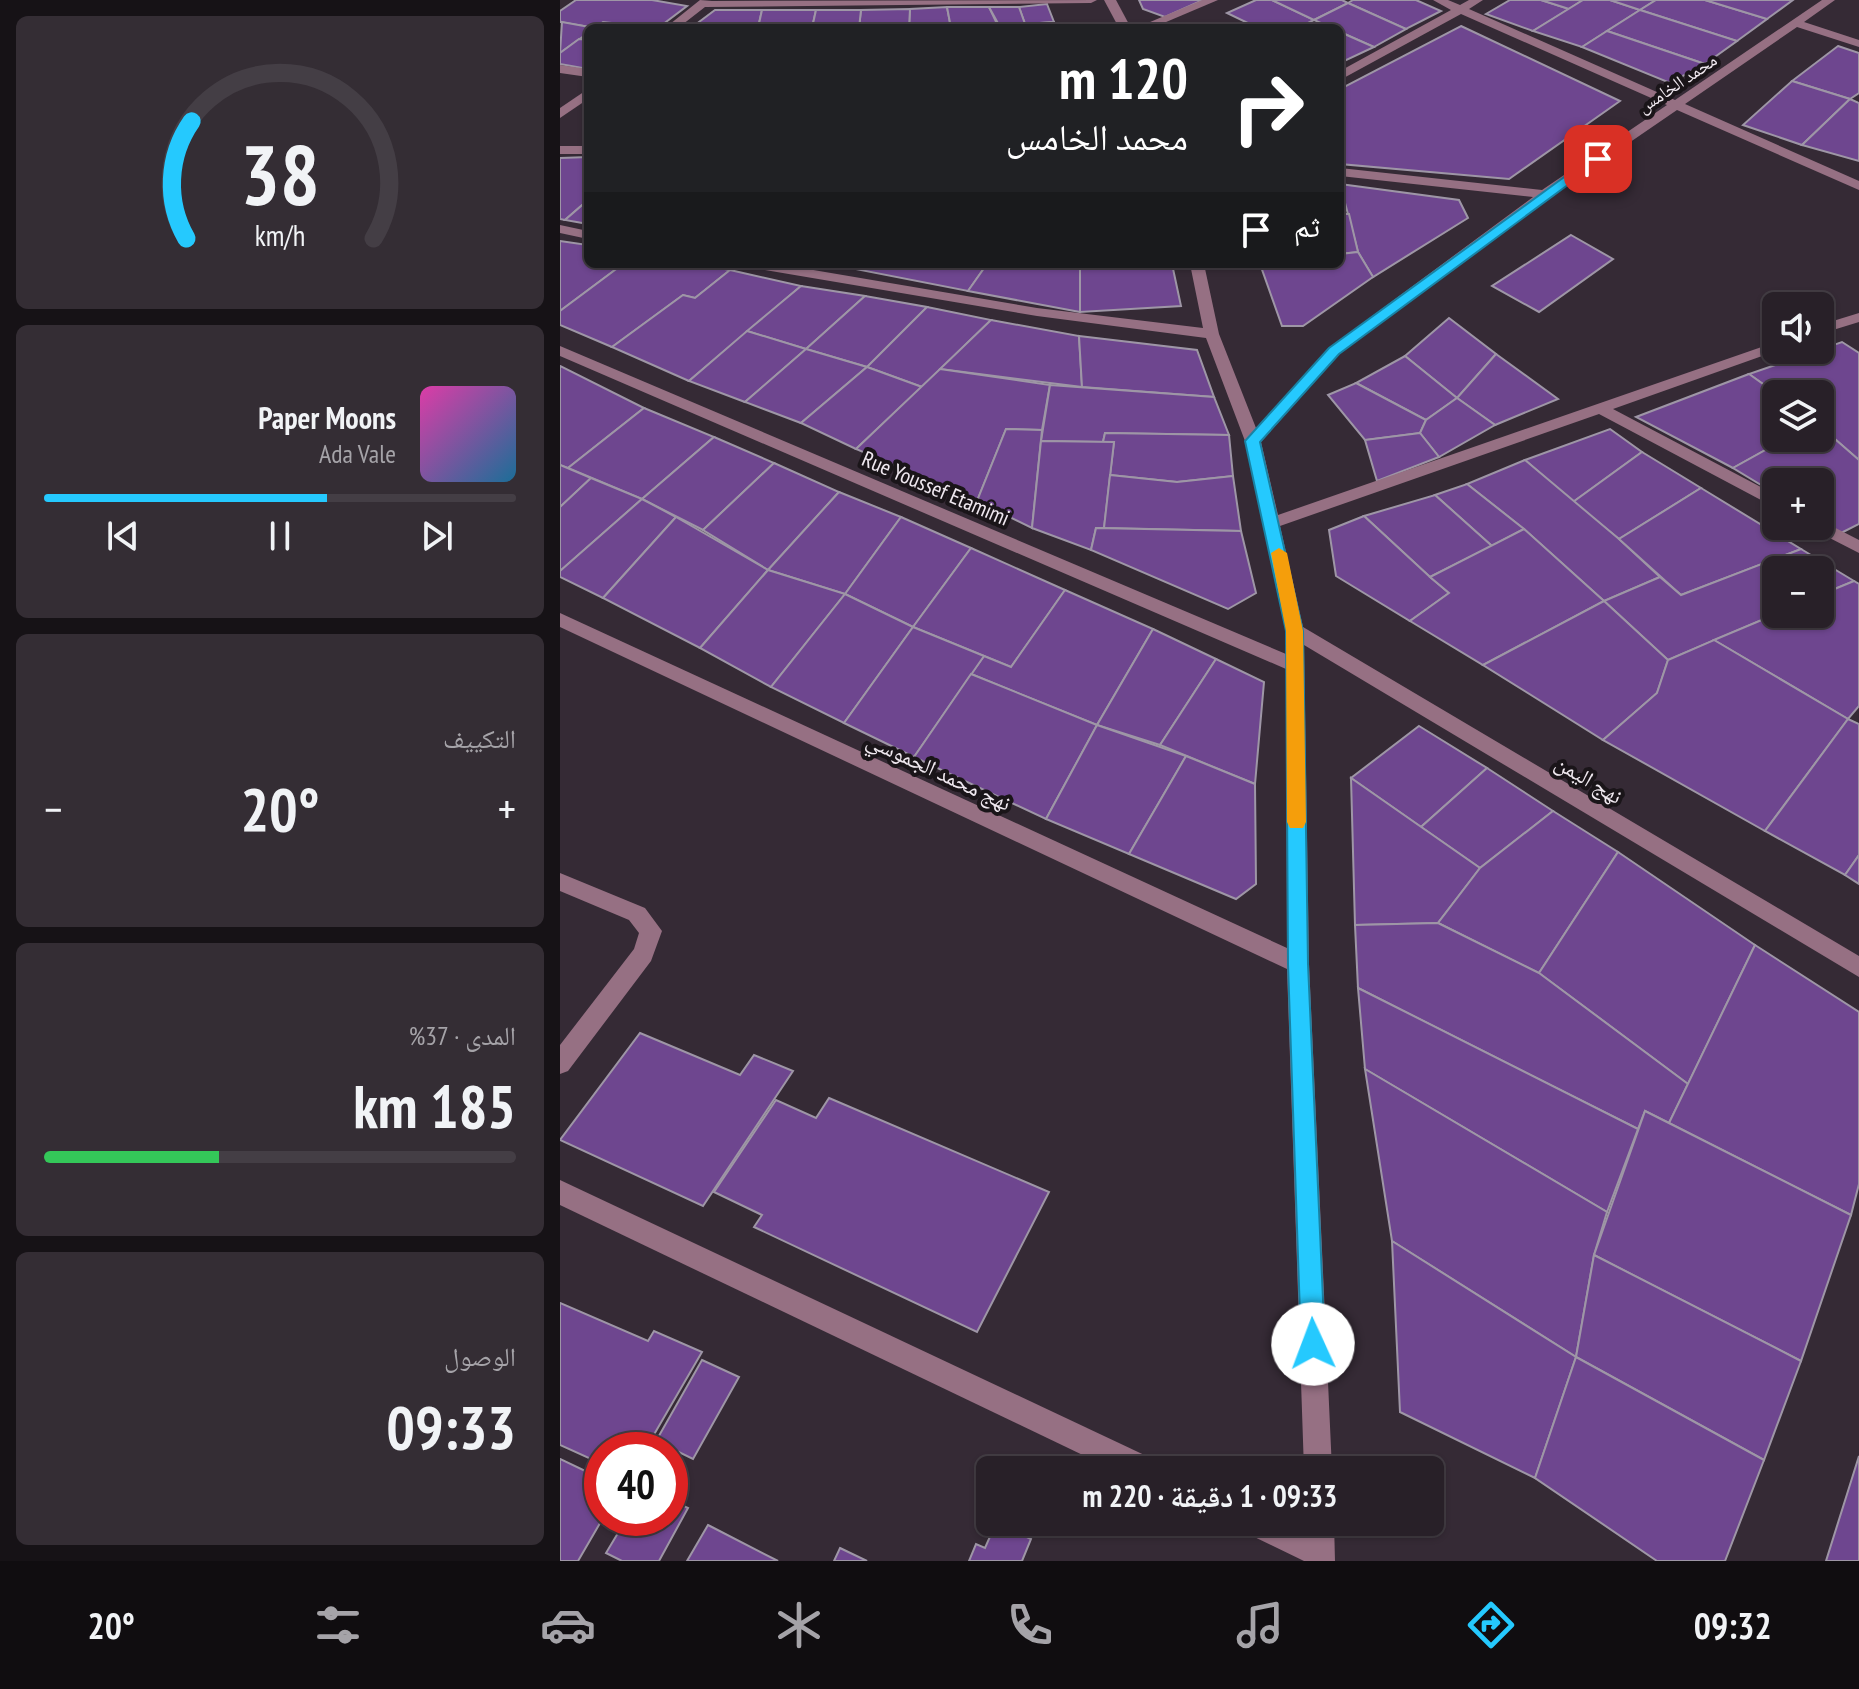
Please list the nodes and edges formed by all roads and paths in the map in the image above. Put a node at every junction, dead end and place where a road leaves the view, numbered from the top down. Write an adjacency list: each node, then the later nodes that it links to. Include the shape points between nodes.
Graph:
1 (1091, 0): 7 (street)
2 (1110, 0): 11 (street)
3 (1212, 0): 12 (street)
4 (1439, 0): 8 (street)
5 (1477, 0): 8 (street)
6 (1829, 0): 9 (street, محمد الخامس)
7 (704, 2): 10 (street)
8 (1459, 9): 16 (street); 18 (street)
9 (1795, 23): 13 (street); 18 (street, محمد الخامس)
10 (676, 24)
11 (1123, 24)
12 (1152, 24)
13 (1859, 44)
14 (560, 69): 15 (street)
15 (584, 72)
16 (1344, 74)
17 (584, 96): 19 (street)
18 (1676, 106): 23 (street); 24 (street, محمد الخامس)
19 (560, 114)
20 (560, 150): 21 (street)
21 (584, 150)
22 (1344, 172): 24 (street)
23 (1859, 186)
24 (1545, 194): 35 (street, محمد الخامس, via 1334,351)
25 (560, 229): 26 (street)
26 (584, 234)
27 (777, 268): 31 (street, via 1037,312)
28 (1198, 268): 31 (street)
29 (1859, 317): 30 (street)
30 (1834, 325)
31 (1212, 334): 35 (street)
32 (560, 351): 42 (street, Rue Youssef Etamimi)
33 (1762, 351): 34 (street)
34 (1600, 408): 36 (street); 37 (street)
35 (1253, 441): 37 (street)
36 (1762, 495)
37 (1272, 523): 41 (street)
38 (1834, 534): 39 (street)
39 (1859, 547)
40 (560, 619): 44 (street, نهج محمد الجموسي)
41 (1295, 631): 42 (street); 45 (street, نهج اليمن)
42 (1294, 665): 44 (street)
43 (560, 882): 46 (street, via 637,914 651,931 643,954)
44 (1298, 964): 49 (street)
45 (1859, 967)
46 (560, 1063)
47 (560, 1192): 48 (street)
48 (1116, 1456)
49 (1317, 1456)
50 (1281, 1536): 52 (street)
51 (1320, 1536): 52 (street)
52 (1321, 1557)

